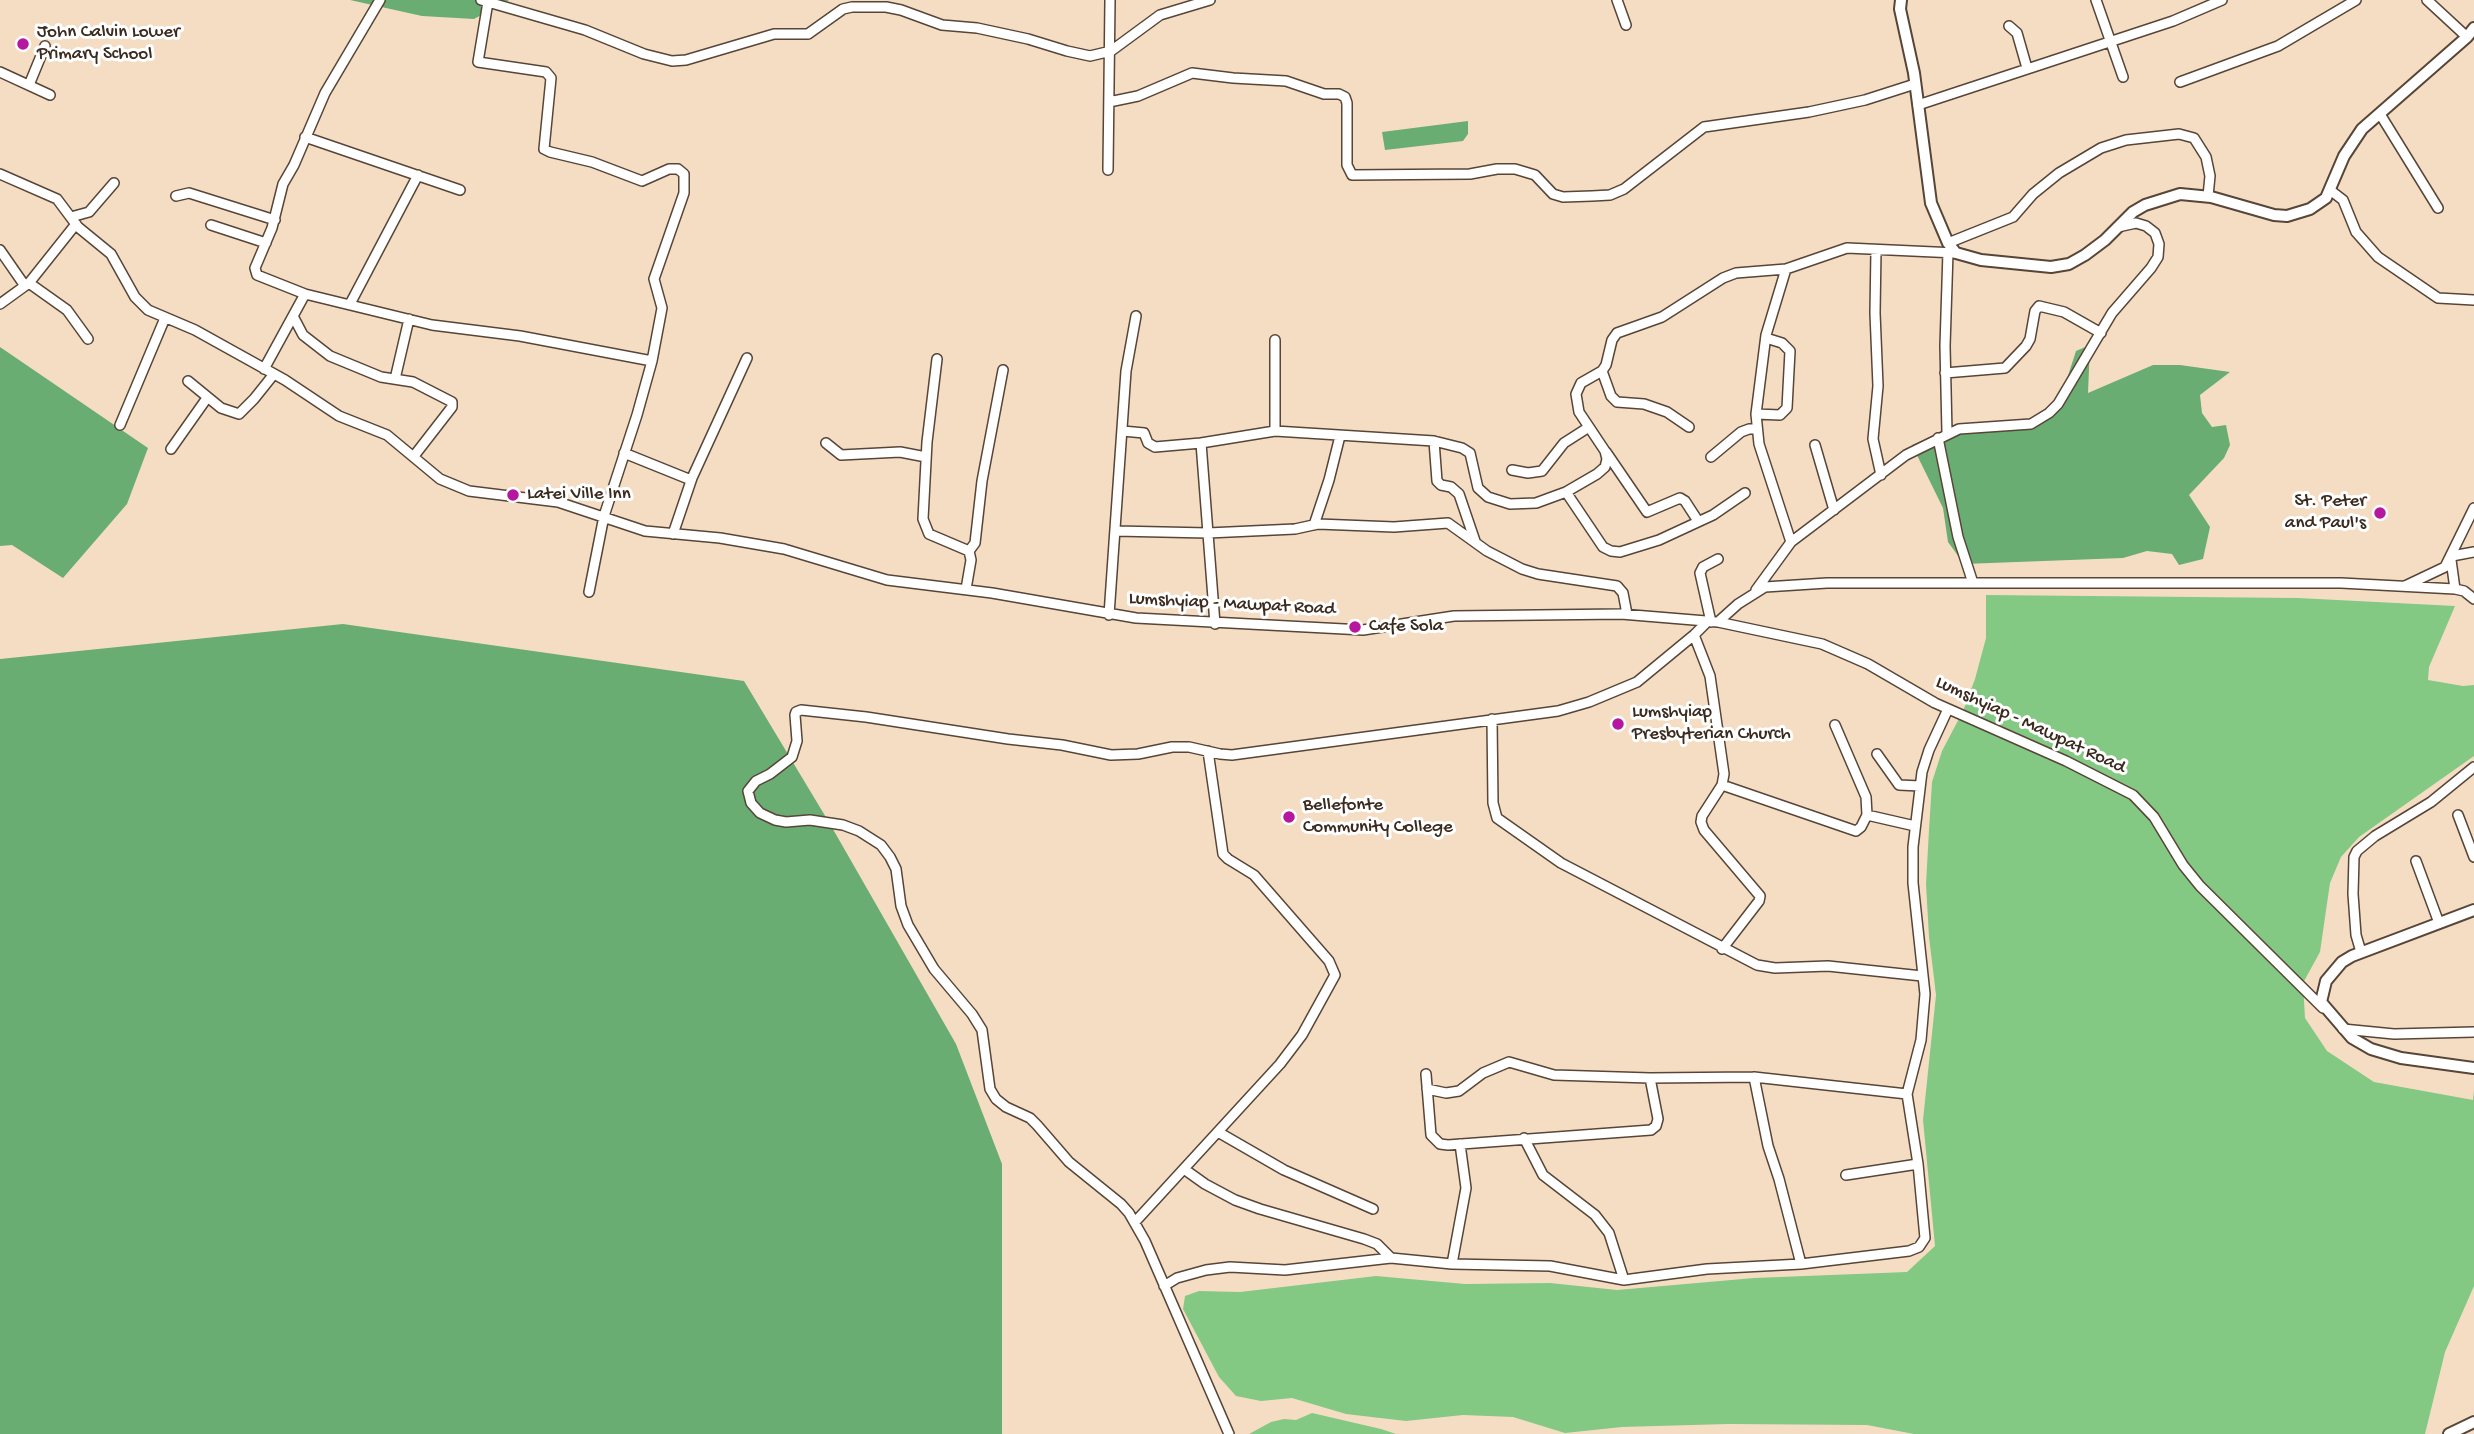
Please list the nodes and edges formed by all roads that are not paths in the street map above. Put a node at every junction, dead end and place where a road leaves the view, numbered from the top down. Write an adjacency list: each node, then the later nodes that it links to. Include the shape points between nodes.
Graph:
1 (380, 0): 27 (street, via 325,93)
2 (1110, 0): 16 (street)
3 (1210, 0): 16 (street, via 1160,15)
4 (1617, 0): 11 (street)
5 (1901, 0): 21 (street)
6 (2096, 0): 14 (street)
7 (2222, 0): 14 (street)
8 (2356, 0): 20 (street, via 2278,46)
9 (2427, 0): 13 (street)
10 (484, 1): 16 (street, via 673,61 774,34 808,34 852,7 887,7 942,26 977,28 1078,54); 61 (street, via 478,62 546,72 551,78 544,149 642,181 669,169 684,174 684,193 654,279 662,308)
11 (1626, 25)
12 (2009, 26): 17 (street, via 2017,33)
13 (2470, 32): 26 (street)
14 (2110, 41): 17 (street); 19 (street)
15 (45, 46): 22 (street)
16 (1111, 51): 24 (street)
17 (2026, 68): 25 (street)
18 (0, 72): 22 (street)
19 (2123, 77)
20 (2180, 82)
21 (1915, 84): 24 (street, via 1865,100 1704,127 1625,189 1610,195 1563,197 1553,194 1535,175 1516,169 1352,175 1347,165 1345,97 1286,81 1192,73 1138,96); 25 (street)
22 (29, 85): 23 (street)
23 (50, 95)
24 (1109, 102): 28 (street)
25 (1918, 106): 42 (street, via 1931,203)
26 (2380, 114): 33 (street, via 2353,140); 36 (street)
27 (305, 137): 30 (street); 37 (street, via 280,192)
28 (1108, 170)
29 (0, 174): 38 (street, Lumshyiap - Mawpat Road, via 57,199)
30 (418, 175): 32 (street); 50 (street)
31 (114, 183): 38 (street, via 89,212)
32 (460, 190)
33 (2330, 190): 34 (street, via 2311,209 2287,216); 49 (street, via 2343,200 2356,232 2378,257 2438,298)
34 (2209, 191): 40 (street, via 2145,205); 42 (street, via 2206,157 2189,136 2115,142 2039,188 2013,217 1968,234)
35 (177, 196): 37 (street, via 189,193)
36 (2438, 208)
37 (275, 220): 41 (street)
38 (73, 221): 46 (street); 53 (street, Lumshyiap - Mawpat Road, via 111,254 140,303)
39 (211, 225): 41 (street)
40 (2118, 227): 42 (street, via 2085,255 2061,267 1981,260); 55 (street, via 2146,226 2155,233 2159,250 2155,263 2112,313)
41 (266, 243): 47 (street, via 255,268 257,275)
42 (1952, 247): 44 (street); 65 (street)
43 (0, 250): 46 (street)
44 (1876, 250): 45 (street, via 1847,248); 90 (street, via 1878,386 1873,439)
45 (1786, 269): 56 (street); 64 (street, via 1736,273 1662,317 1617,333)
46 (27, 285): 48 (street); 57 (street, via 67,310)
47 (305, 294): 50 (street); 51 (street)
48 (2, 300)
49 (2474, 300)
50 (350, 304): 54 (street)
51 (293, 316): 62 (street); 67 (street, via 303,335 330,356)
52 (1136, 316): 75 (street, via 1125,371)
53 (165, 318): 62 (street, Lumshyiap - Mawpat Road); 71 (street)
54 (409, 319): 61 (street); 67 (street)
55 (2101, 333): 65 (street, via 2064,312 2039,306 2030,339 2005,368); 78 (street, via 2058,404 2040,420 1972,427)
56 (1766, 338): 70 (street); 70 (street, via 1790,351 1787,408 1780,415)
57 (88, 339)
58 (1275, 340): 76 (street)
59 (747, 358): 91 (street)
60 (937, 359): 87 (street)
61 (652, 361): 85 (street)
62 (264, 369): 66 (street, Lumshyiap - Mawpat Road)
63 (1003, 370): 104 (street, via 975,543)
64 (1602, 371): 72 (street, via 1581,383 1576,394 1579,412); 73 (street, via 1617,402 1644,404)
65 (1945, 373): 78 (street)
66 (274, 374): 69 (street, via 242,412 229,411); 86 (street, Lumshyiap - Mawpat Road, via 339,416 387,435)
67 (395, 379): 86 (street, via 413,382 453,404)
68 (188, 381): 69 (street)
69 (207, 398): 83 (street)
70 (1756, 414): 74 (street)
71 (120, 425)
72 (1589, 427): 84 (street); 89 (street, via 1564,443 1542,471)
73 (1689, 427)
74 (1756, 429): 88 (street, via 1741,432); 103 (street)
75 (1123, 431): 81 (street, via 1144,433 1155,447); 99 (street)
76 (1275, 431): 77 (street); 81 (street)
77 (1340, 436): 79 (street); 98 (street)
78 (1942, 436): 90 (street); 108 (street, via 1958,537)
79 (1434, 442): 92 (street, via 1470,453 1478,488 1488,497 1523,505); 102 (street, via 1437,481 1459,494)
80 (826, 443): 87 (street, via 841,455 900,452)
81 (1201, 443): 100 (street)
82 (1815, 445): 95 (street)
83 (171, 449)
84 (1605, 451): 92 (street, via 1605,467); 97 (street, via 1647,512 1680,498)
85 (624, 453): 91 (street); 96 (street)
86 (414, 456): 96 (street, Lumshyiap - Mawpat Road, via 440,479 460,488 558,502)
87 (926, 457): 104 (street, via 924,526 937,539)
88 (1711, 457)
89 (1512, 470)
90 (1881, 475): 95 (street)
91 (691, 480): 101 (street)
92 (1566, 492): 97 (street, via 1603,547 1611,551 1637,548)
93 (1745, 493): 97 (street)
94 (2474, 508): 106 (street)
95 (1834, 510): 103 (street)
96 (604, 516): 101 (street, Lumshyiap - Mawpat Road, via 634,528); 113 (street)
97 (1698, 521)
98 (1314, 525): 100 (street); 102 (street, via 1448,523)
99 (1115, 531): 100 (street); 116 (street)
100 (1208, 533): 118 (street)
101 (673, 534): 110 (street, Lumshyiap - Mawpat Road, via 784,549 887,580)
102 (1476, 542): 115 (street, via 1530,572 1617,586)
103 (1791, 542): 112 (street)
104 (969, 551): 110 (street)
105 (2474, 552): 106 (street)
106 (2451, 558): 109 (street, via 2437,572); 111 (street)
107 (1718, 559): 117 (street, via 1700,573)
108 (1973, 583): 109 (street, via 2252,582); 112 (street, via 1827,583)
109 (2403, 587): 111 (street)
110 (966, 589): 116 (street, Lumshyiap - Mawpat Road)
111 (2455, 589): 114 (street)
112 (1755, 591): 117 (street)
113 (589, 593)
114 (2474, 599)
115 (1627, 614): 117 (street, Lumshyiap - Mawpat Road); 118 (street, Lumshyiap - Mawpat Road, via 1454,616 1363,630)
116 (1110, 615): 118 (street, Lumshyiap - Mawpat Road)
117 (1712, 622): 119 (street); 120 (street, Lumshyiap - Mawpat Road, via 1797,637 1845,652)
118 (1215, 624)
119 (1694, 635): 121 (street, via 1621,690 1559,710); 126 (street, via 1710,676 1723,758)
120 (1948, 709): 127 (street, via 1929,750); 138 (street, Lumshyiap - Mawpat Road, via 2133,795 2154,817 2200,886)
121 (1492, 719): 123 (street, via 1232,755); 135 (street, via 1497,818 1561,863)
122 (1835, 725): 128 (street, via 1866,797)
123 (1208, 751): 147 (street, via 1223,853 1254,875 1329,961 1335,975 1302,1035); 154 (street, via 1172,747 1111,755 802,710 795,715 797,741 792,757 748,791 760,813 775,820 843,825 881,845 896,869 908,925 934,969 982,1030 988,1081 996,1099 1037,1125 1069,1162 1121,1204)
124 (1877, 754): 127 (street, via 1899,785)
125 (2474, 767): 136 (street, via 2357,851 2353,894)
126 (1722, 785): 128 (street, via 1850,830 1861,827); 135 (street, via 1701,822 1760,896)
127 (1920, 786): 130 (street)
128 (1867, 815): 130 (street)
129 (2458, 815): 131 (street)
130 (1915, 826): 137 (street, via 1913,883)
131 (2474, 858)
132 (2416, 861): 134 (street)
133 (2474, 910): 134 (street)
134 (2439, 923): 136 (street)
135 (1723, 949): 137 (street, via 1766,967 1828,966)
136 (2361, 952): 138 (street, via 2342,962 2326,981 2321,1002)
137 (1922, 976): 146 (street, via 1924,1024)
138 (2327, 1011): 139 (street, Lumshyiap - Mawpat Road)
139 (2343, 1029): 140 (street, via 2394,1034); 141 (street, Lumshyiap - Mawpat Road, via 2359,1043 2386,1054)
140 (2474, 1032)
141 (2474, 1069)
142 (1426, 1074): 145 (street)
143 (1754, 1077): 144 (street); 146 (street); 157 (street)
144 (1650, 1078): 145 (street, via 1554,1075 1509,1062 1483,1073 1459,1091); 148 (street, via 1658,1119 1651,1130)
145 (1427, 1089): 149 (street, via 1433,1140)
146 (1907, 1094): 150 (street)
147 (1218, 1132): 151 (street); 153 (street, via 1284,1170)
148 (1524, 1138): 149 (street); 158 (street, via 1543,1175 1595,1215 1608,1233)
149 (1460, 1144): 156 (street, via 1466,1188)
150 (1918, 1164): 152 (street); 157 (street, via 1925,1238 1919,1247)
151 (1184, 1169): 154 (street); 155 (street, via 1235,1200 1364,1239)
152 (1846, 1175)
153 (1373, 1209)
154 (1135, 1222): 159 (street)
155 (1391, 1258): 156 (street); 159 (street, via 1285,1270 1206,1269)
156 (1452, 1264): 158 (street, via 1550,1266)
157 (1801, 1264): 158 (street)
158 (1624, 1280)
159 (1164, 1286): 161 (street)
160 (2474, 1422): 162 (street)
161 (1229, 1434)
162 (2449, 1434)

